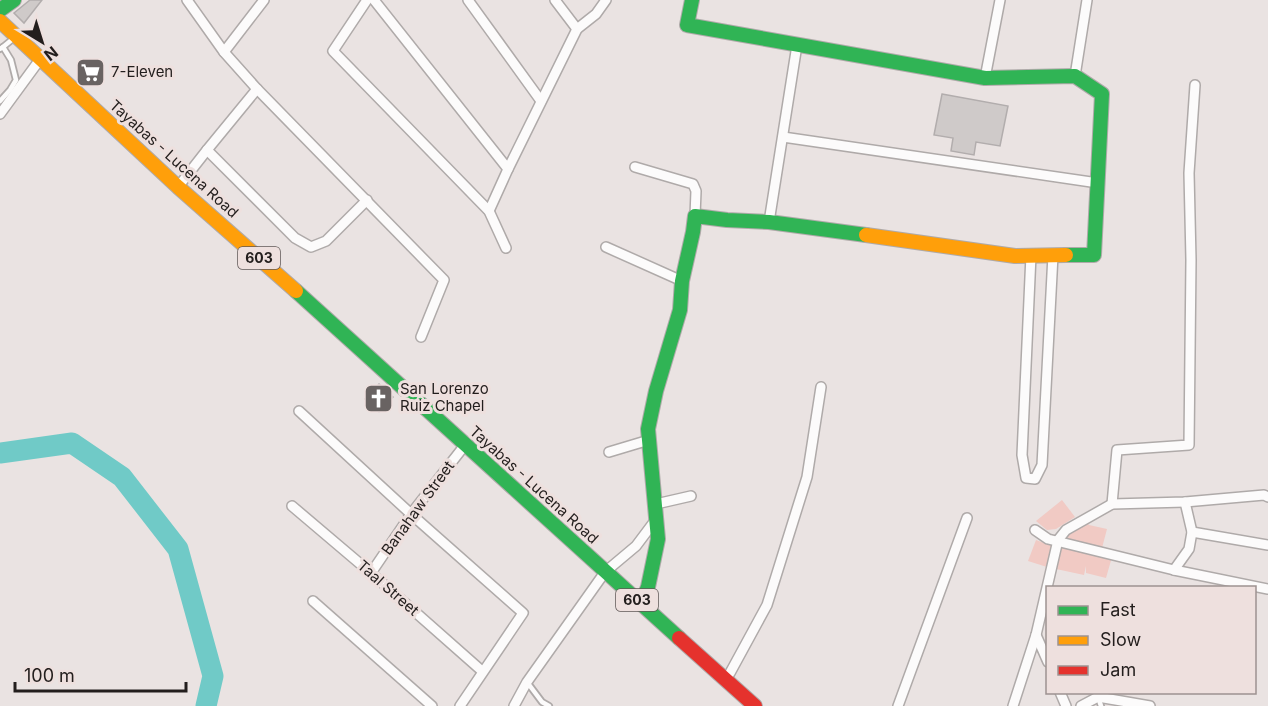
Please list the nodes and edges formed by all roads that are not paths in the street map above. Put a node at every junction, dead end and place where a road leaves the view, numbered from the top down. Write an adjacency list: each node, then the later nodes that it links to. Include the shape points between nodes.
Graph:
1 (14, 0): 12 (main road)
2 (187, 0): 18 (street)
3 (264, 0): 18 (street)
4 (367, 0): 34 (street, via 333,51)
5 (375, 0): 30 (street)
6 (468, 0): 25 (street)
7 (555, 0): 14 (street)
8 (606, 0): 14 (street)
9 (692, 0): 16 (main road, via 687,25)
10 (1000, 0): 21 (street)
11 (1087, 0): 20 (street)
12 (0, 10)
13 (0, 21): 15 (main road, Tayabas - Lucena Road / 603)
14 (577, 29): 25 (street)
15 (16, 37): 17 (lane); 19 (main road, Tayabas - Lucena Road / 603)
16 (796, 45): 21 (main road); 27 (street)
17 (2, 48): 24 (lane, via 11,60 16,80)
18 (224, 51): 23 (street)
19 (41, 58): 26 (street); 32 (main road, Tayabas - Lucena Road / 603)
20 (1075, 76): 21 (main road); 31 (main road, via 1102,94)
21 (985, 78)
22 (1195, 85): 51 (street, via 1189,173 1189,444 1117,450)
23 (257, 89): 28 (street); 33 (street)
24 (0, 101)
25 (542, 101): 30 (street)
26 (0, 114)
27 (783, 137): 31 (street); 36 (street)
28 (207, 150): 32 (street); 33 (street, via 295,238 311,247 326,241)
29 (635, 167): 35 (street, via 693,184)
30 (508, 169): 34 (street)
31 (1098, 183): 40 (main road, via 1094,255)
32 (178, 187): 46 (main road, Tayabas - Lucena Road / 603)
33 (367, 200): 42 (street, via 444,280)
34 (489, 211): 38 (street)
35 (695, 216): 36 (main road); 41 (main road)
36 (769, 222): 39 (main road)
37 (606, 247): 41 (street)
38 (506, 248)
39 (1031, 255): 40 (main road); 40 (street, via 1022,455 1026,478 1035,479 1042,465)
40 (1053, 255)
41 (682, 281): 45 (main road, via 680,310 656,392)
42 (421, 337)
43 (821, 387): 71 (street, via 807,477 767,605)
44 (299, 411): 54 (street)
45 (649, 440): 47 (street); 53 (main road)
46 (465, 445): 54 (street, Banahaw Street); 61 (main road, Tayabas - Lucena Road / 603)
47 (609, 452)
48 (691, 496): 53 (street)
49 (1268, 497): 50 (street)
50 (1185, 502): 51 (street); 57 (street)
51 (1112, 504): 58 (street, via 1066,530)
52 (292, 506): 62 (street, Taal Street)
53 (657, 510): 61 (street, via 636,546); 67 (main road, via 658,539)
54 (411, 514): 62 (street, Banahaw Street); 70 (street, via 523,614)
55 (967, 518): 79 (street)
56 (1035, 530): 58 (street, via 1048,539)
57 (1192, 532): 59 (street); 60 (street, via 1188,549)
58 (1058, 540): 60 (street); 63 (street)
59 (1268, 545)
60 (1174, 570): 64 (street)
61 (605, 572): 67 (main road, Tayabas - Lucena Road / 603); 72 (street)
62 (371, 573): 70 (street, Taal Street)
63 (1047, 586)
64 (1253, 586)
65 (1046, 591): 68 (street)
66 (314, 601): 74 (street)
67 (641, 604): 71 (main road, Tayabas - Lucena Road / 603)
68 (1036, 634): 69 (street); 80 (street)
69 (1046, 660)
70 (482, 671): 75 (street)
71 (725, 680): 78 (main road, Tayabas - Lucena Road / 603)
72 (527, 682): 76 (street); 77 (lane)
73 (1100, 701): 81 (street); 82 (street)
74 (432, 706)
75 (460, 706)
76 (514, 706)
77 (549, 706)
78 (755, 706)
79 (898, 706)
80 (1013, 706)
81 (1081, 706)
82 (1150, 706)

